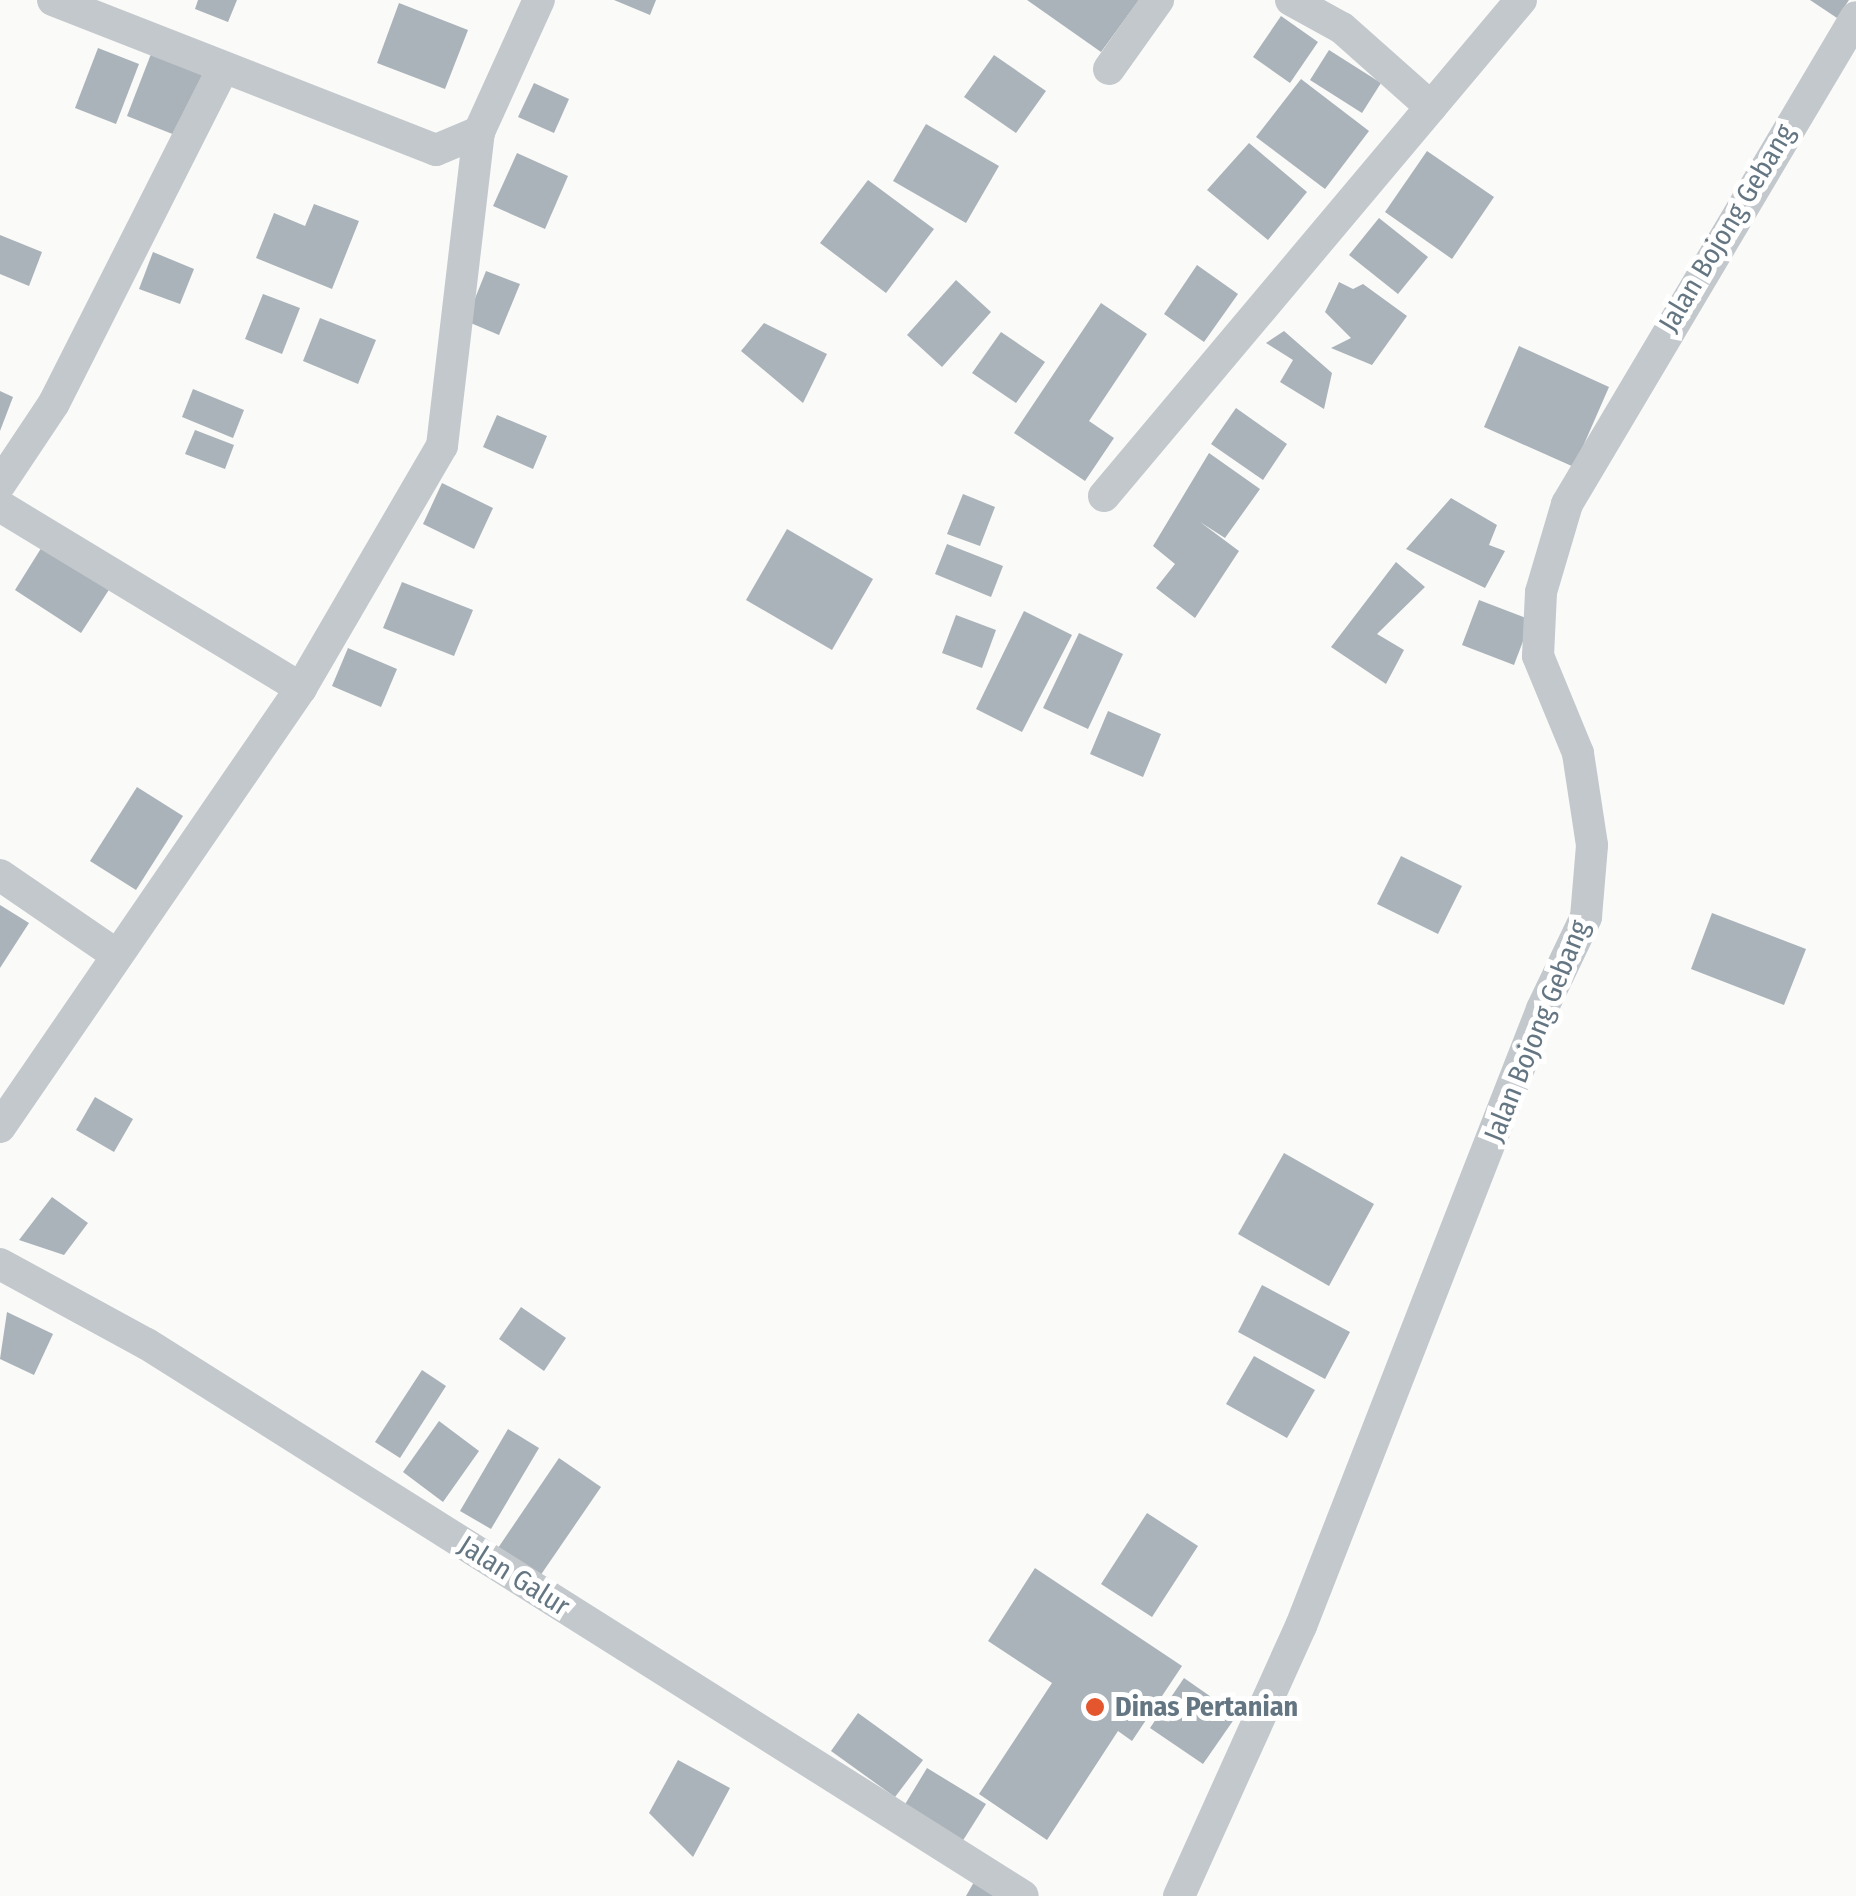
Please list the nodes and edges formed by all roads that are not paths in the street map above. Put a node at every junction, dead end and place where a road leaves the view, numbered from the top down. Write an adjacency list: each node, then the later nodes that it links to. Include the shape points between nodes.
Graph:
1 (53, 0): 7 (street)
2 (539, 0): 10 (street)
3 (1158, 0): 8 (street)
4 (1291, 0): 9 (street, via 1342,28)
5 (1521, 0): 9 (street)
6 (1856, 17): 20 (street, Jalan Bojong Gebang, via 1567,504 1540,592 1538,656 1578,753 1592,845 1586,917 1542,1010 1301,1626)
7 (222, 68): 10 (street, via 414,145 458,145); 11 (street, via 54,403)
8 (1109, 69)
9 (1431, 107): 12 (street)
10 (478, 132): 14 (street, via 442,446)
11 (0, 484)
12 (1104, 496)
13 (0, 506): 14 (street)
14 (301, 688): 16 (street)
15 (0, 875): 16 (street)
16 (118, 956): 17 (street)
17 (0, 1127)
18 (0, 1264): 19 (street, Jalan Galur, via 147,1344)
19 (1023, 1896)
20 (1179, 1896)

